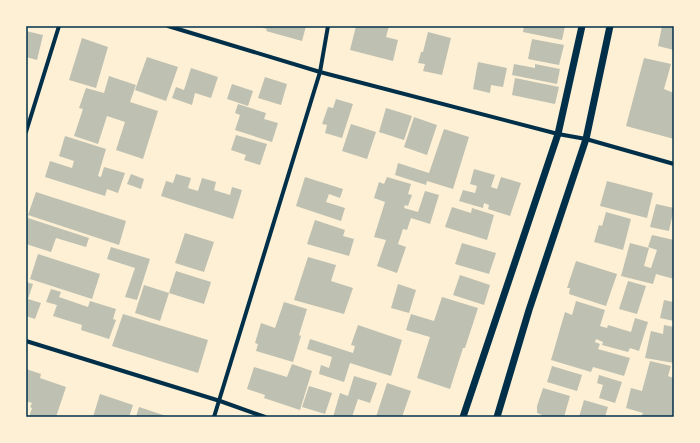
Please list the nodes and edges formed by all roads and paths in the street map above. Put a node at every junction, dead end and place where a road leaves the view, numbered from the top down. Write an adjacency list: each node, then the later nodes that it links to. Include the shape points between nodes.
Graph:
1 (59, 26): 7 (street)
2 (168, 26): 6 (street)
3 (328, 26): 6 (street)
4 (582, 26): 8 (street)
5 (610, 26): 9 (street)
6 (320, 72): 8 (street); 12 (street)
7 (26, 132)
8 (558, 134): 9 (street); 15 (street)
9 (586, 139): 10 (street); 16 (street, via 529,310)
10 (674, 164)
11 (26, 341): 12 (street)
12 (220, 401): 13 (street); 14 (street)
13 (214, 417)
14 (265, 417)
15 (463, 417)
16 (497, 417)

